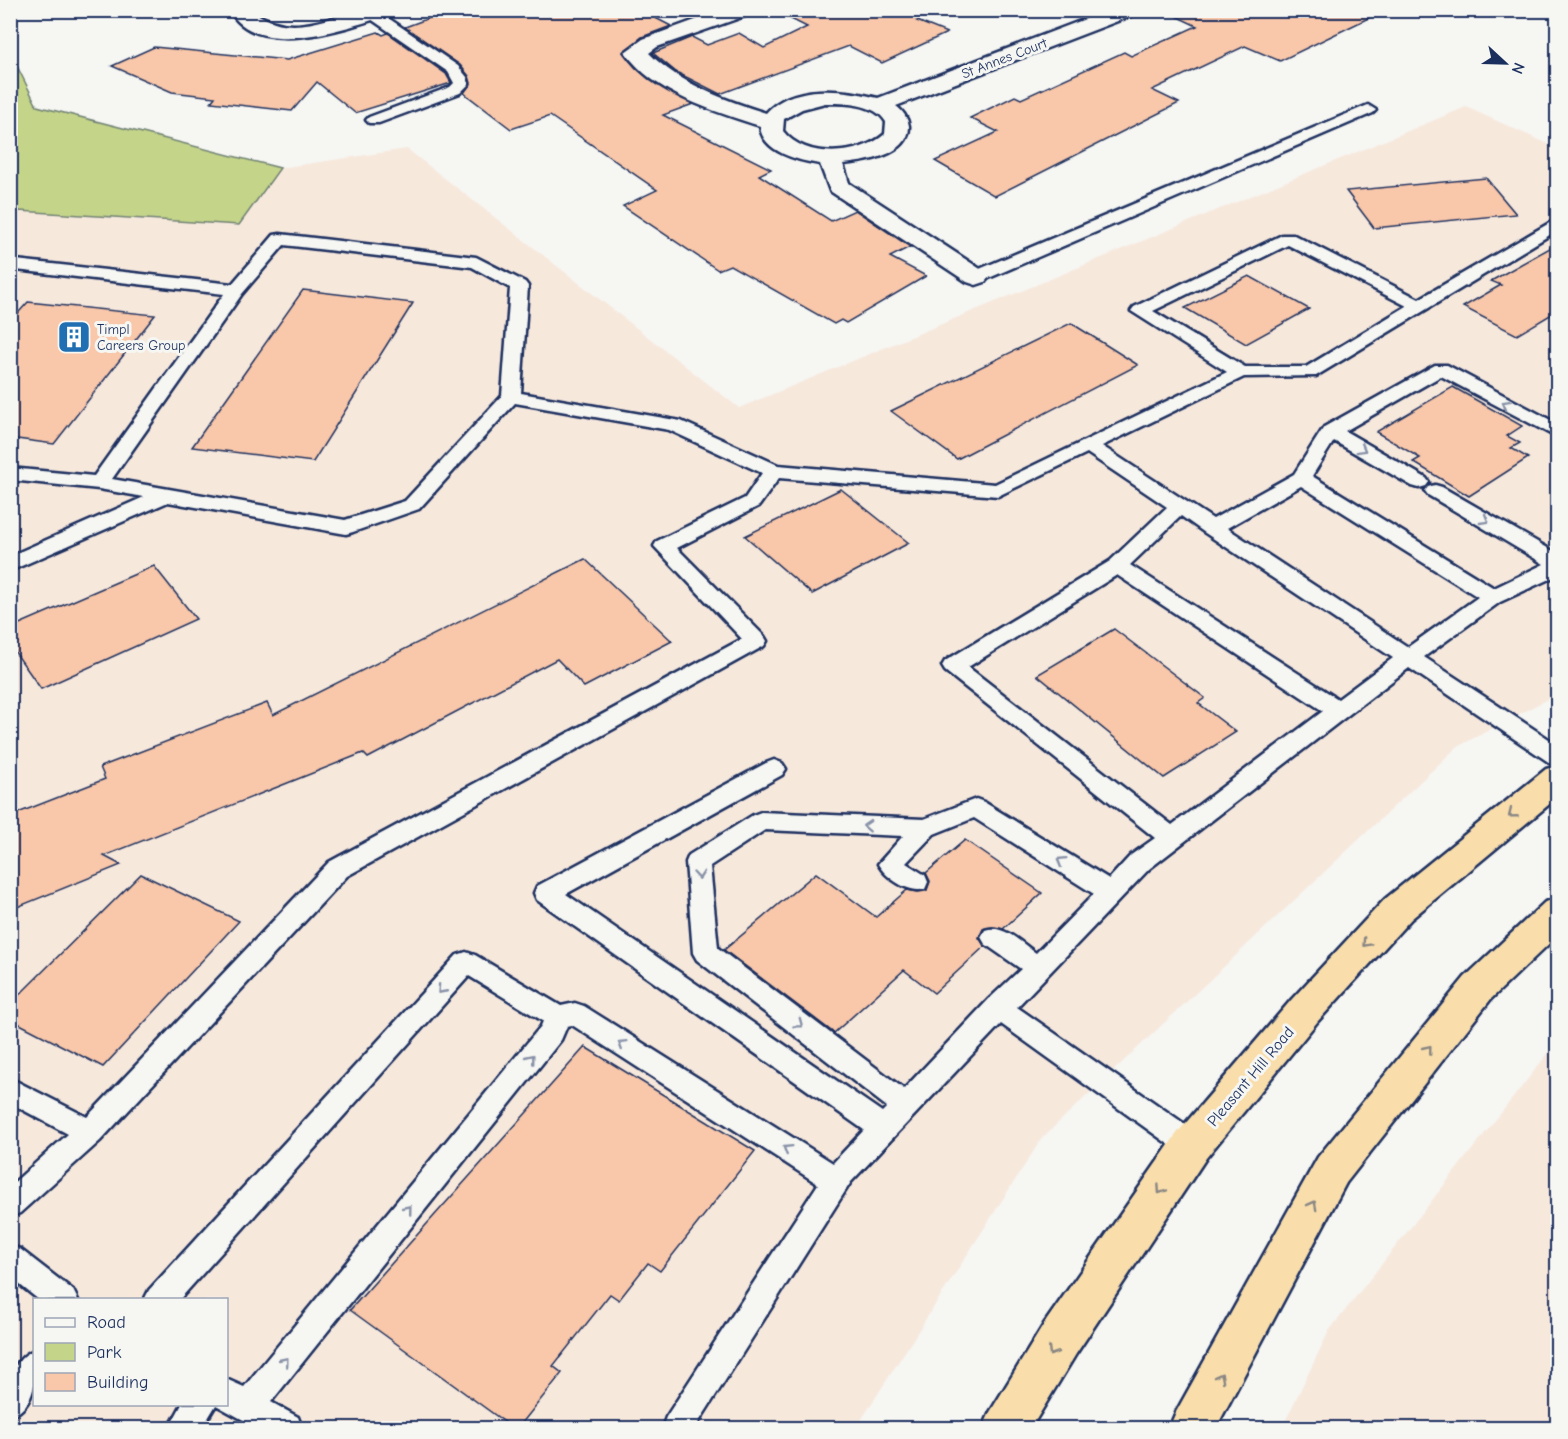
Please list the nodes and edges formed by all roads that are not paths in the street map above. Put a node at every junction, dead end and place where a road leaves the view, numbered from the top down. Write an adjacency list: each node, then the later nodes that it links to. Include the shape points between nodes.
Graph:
1 (245, 10): 4 (street, via 242,14 254,25 284,32 325,28)
2 (744, 10): 8 (street, via 650,43 636,52 653,70 711,102)
3 (1129, 10): 5 (street, St Annes Court)
4 (378, 12): 7 (lane, via 453,69 462,84)
5 (879, 105): 8 (street, via 844,96 806,99 778,112); 9 (street, via 898,124 896,134 887,144 852,157)
6 (1368, 110): 12 (lane)
7 (374, 120)
8 (772, 122): 9 (street, via 772,132 786,145)
9 (830, 158): 12 (street, via 838,186)
10 (1557, 224): 14 (lane)
11 (16, 265): 13 (lane)
12 (976, 278)
13 (236, 290): 16 (lane, via 280,239 476,262 519,286); 23 (lane)
14 (1420, 306): 15 (lane, via 1310,372); 15 (lane, via 1288,239 1140,311)
15 (1241, 372): 19 (lane)
16 (511, 397): 20 (lane, via 674,425); 24 (lane, via 412,505 346,527)
17 (1331, 430): 18 (lane, one-way to 17, via 1441,369); 22 (lane); 28 (lane, one-way to 28)
18 (1557, 432)
19 (1088, 445): 20 (lane, via 998,490); 25 (lane)
20 (774, 471): 48 (lane, via 752,502 664,546 756,641 338,869)
21 (10, 474): 23 (lane)
22 (1301, 478): 26 (lane); 30 (lane)
23 (99, 483): 24 (lane)
24 (166, 495): 27 (lane)
25 (1180, 506): 26 (lane); 29 (lane)
26 (1212, 528): 31 (lane)
27 (10, 564)
28 (1557, 564): 30 (lane)
29 (1118, 566): 32 (lane); 37 (lane, via 953,666)
30 (1493, 597): 31 (lane)
31 (1408, 657): 32 (lane); 33 (lane)
32 (1338, 710): 37 (lane)
33 (1557, 757)
34 (774, 769): 47 (lane, via 546,893)
35 (1557, 778): 49 (highway, Pleasant Hill Road, one-way to 49, via 1398,909 1305,1010)
36 (926, 828): 38 (lane, via 890,864); 39 (lane, one-way to 36, via 976,808); 46 (lane, one-way to 46, via 761,821 698,862 706,953)
37 (1171, 837): 39 (lane)
38 (916, 882)
39 (1110, 892): 42 (lane)
40 (1557, 912): 63 (highway, one-way to 40, via 1332,1170 1478,988)
41 (994, 937): 42 (lane)
42 (1037, 967): 43 (lane)
43 (998, 1008): 46 (lane); 49 (lane)
44 (558, 1017): 50 (lane, one-way to 44, via 575,1014); 54 (lane, one-way to 54, via 466,962); 56 (lane, one-way to 44, via 552,1032)
45 (10, 1089): 48 (lane)
46 (905, 1105): 47 (lane)
47 (883, 1128): 50 (lane)
48 (90, 1132): 51 (lane)
49 (1192, 1145): 62 (highway, Pleasant Hill Road, one-way to 62, via 1060,1339)
50 (836, 1180): 61 (lane)
51 (10, 1203)
52 (10, 1259): 53 (lane)
53 (62, 1298)
54 (160, 1298)
55 (33, 1367): 57 (lane)
56 (237, 1400): 60 (lane)
57 (10, 1402)
58 (200, 1406): 59 (lane)
59 (184, 1428)
60 (287, 1428)
61 (677, 1428)
62 (1006, 1428)
63 (1192, 1428)

